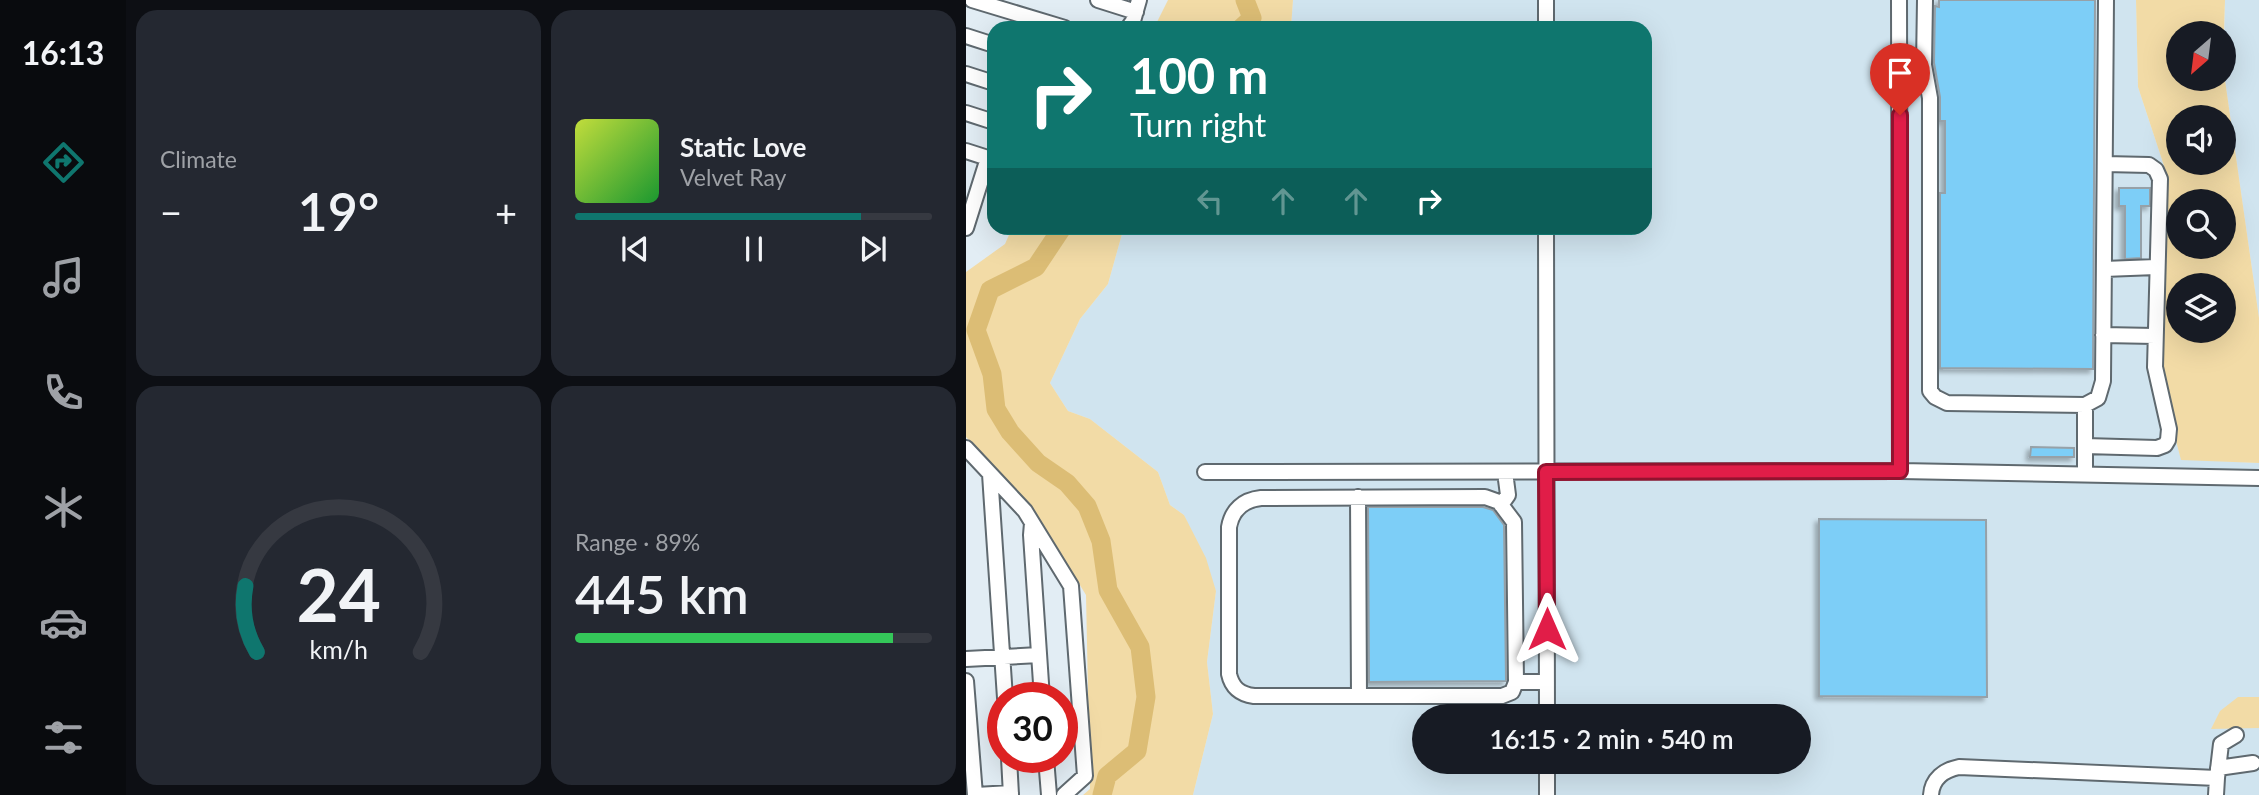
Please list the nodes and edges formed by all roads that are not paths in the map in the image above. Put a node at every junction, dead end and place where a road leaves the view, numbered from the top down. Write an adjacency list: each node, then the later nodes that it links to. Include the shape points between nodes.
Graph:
1 (972, 0): 8 (street)
2 (1098, 0): 7 (street)
3 (1546, 0): 9 (street)
4 (1899, 0): 30 (street)
5 (1925, 0): 27 (street, via 1924,65 1930,99 1930,391 1947,403)
6 (2106, 0): 18 (street)
7 (1138, 6)
8 (1042, 21)
9 (1546, 21)
10 (966, 36): 11 (street)
11 (987, 43)
12 (966, 74): 13 (street)
13 (987, 81)
14 (966, 113): 15 (street)
15 (987, 120)
16 (966, 151): 17 (street)
17 (987, 158)
18 (2105, 164): 23 (street, via 2149,165 2156,170 2161,184); 24 (street)
19 (987, 166): 20 (street)
20 (972, 191): 21 (street)
21 (966, 227)
22 (1546, 235): 33 (street)
23 (2156, 267): 24 (street); 26 (street)
24 (2104, 269): 25 (street)
25 (2103, 335): 26 (street); 27 (street, via 2102,388 2095,401)
26 (2155, 337): 28 (street, via 2155,373 2169,429 2167,442 2157,448)
27 (2085, 405): 28 (street)
28 (2085, 446): 35 (street)
29 (966, 448): 34 (street)
30 (1900, 471): 33 (street); 35 (street)
31 (1205, 472): 32 (street)
32 (1505, 472): 33 (street); 38 (street, via 1508,495)
33 (1546, 472): 47 (street)
34 (990, 474): 39 (street); 41 (street)
35 (2085, 474): 36 (street)
36 (2259, 478)
37 (1358, 498): 38 (street, via 1485,497); 48 (street); 48 (street, via 1261,498 1245,502 1235,511 1229,527 1229,674 1236,689 1249,695)
38 (1502, 505): 46 (street, via 1514,522)
39 (1032, 523): 40 (street); 59 (street, via 1071,586 1085,776)
40 (1039, 655): 41 (street); 45 (street)
41 (1003, 657): 42 (street); 44 (street)
42 (966, 659)
43 (966, 681): 57 (street)
44 (1004, 682)
45 (1041, 682)
46 (1516, 682): 47 (street); 48 (street, via 1512,692 1502,696)
47 (1547, 682): 49 (street)
48 (1359, 696)
49 (1547, 704)
50 (2236, 734): 54 (street, via 2221,744)
51 (2253, 763): 54 (street)
52 (1010, 773): 56 (street)
53 (1047, 773): 58 (street)
54 (2218, 773): 61 (street, via 1959,767 1936,780); 62 (street)
55 (1547, 774): 60 (street)
56 (1011, 794): 57 (street)
57 (976, 795)
58 (1049, 795)
59 (1064, 795)
60 (1547, 795)
61 (1931, 795)
62 (2216, 795)

